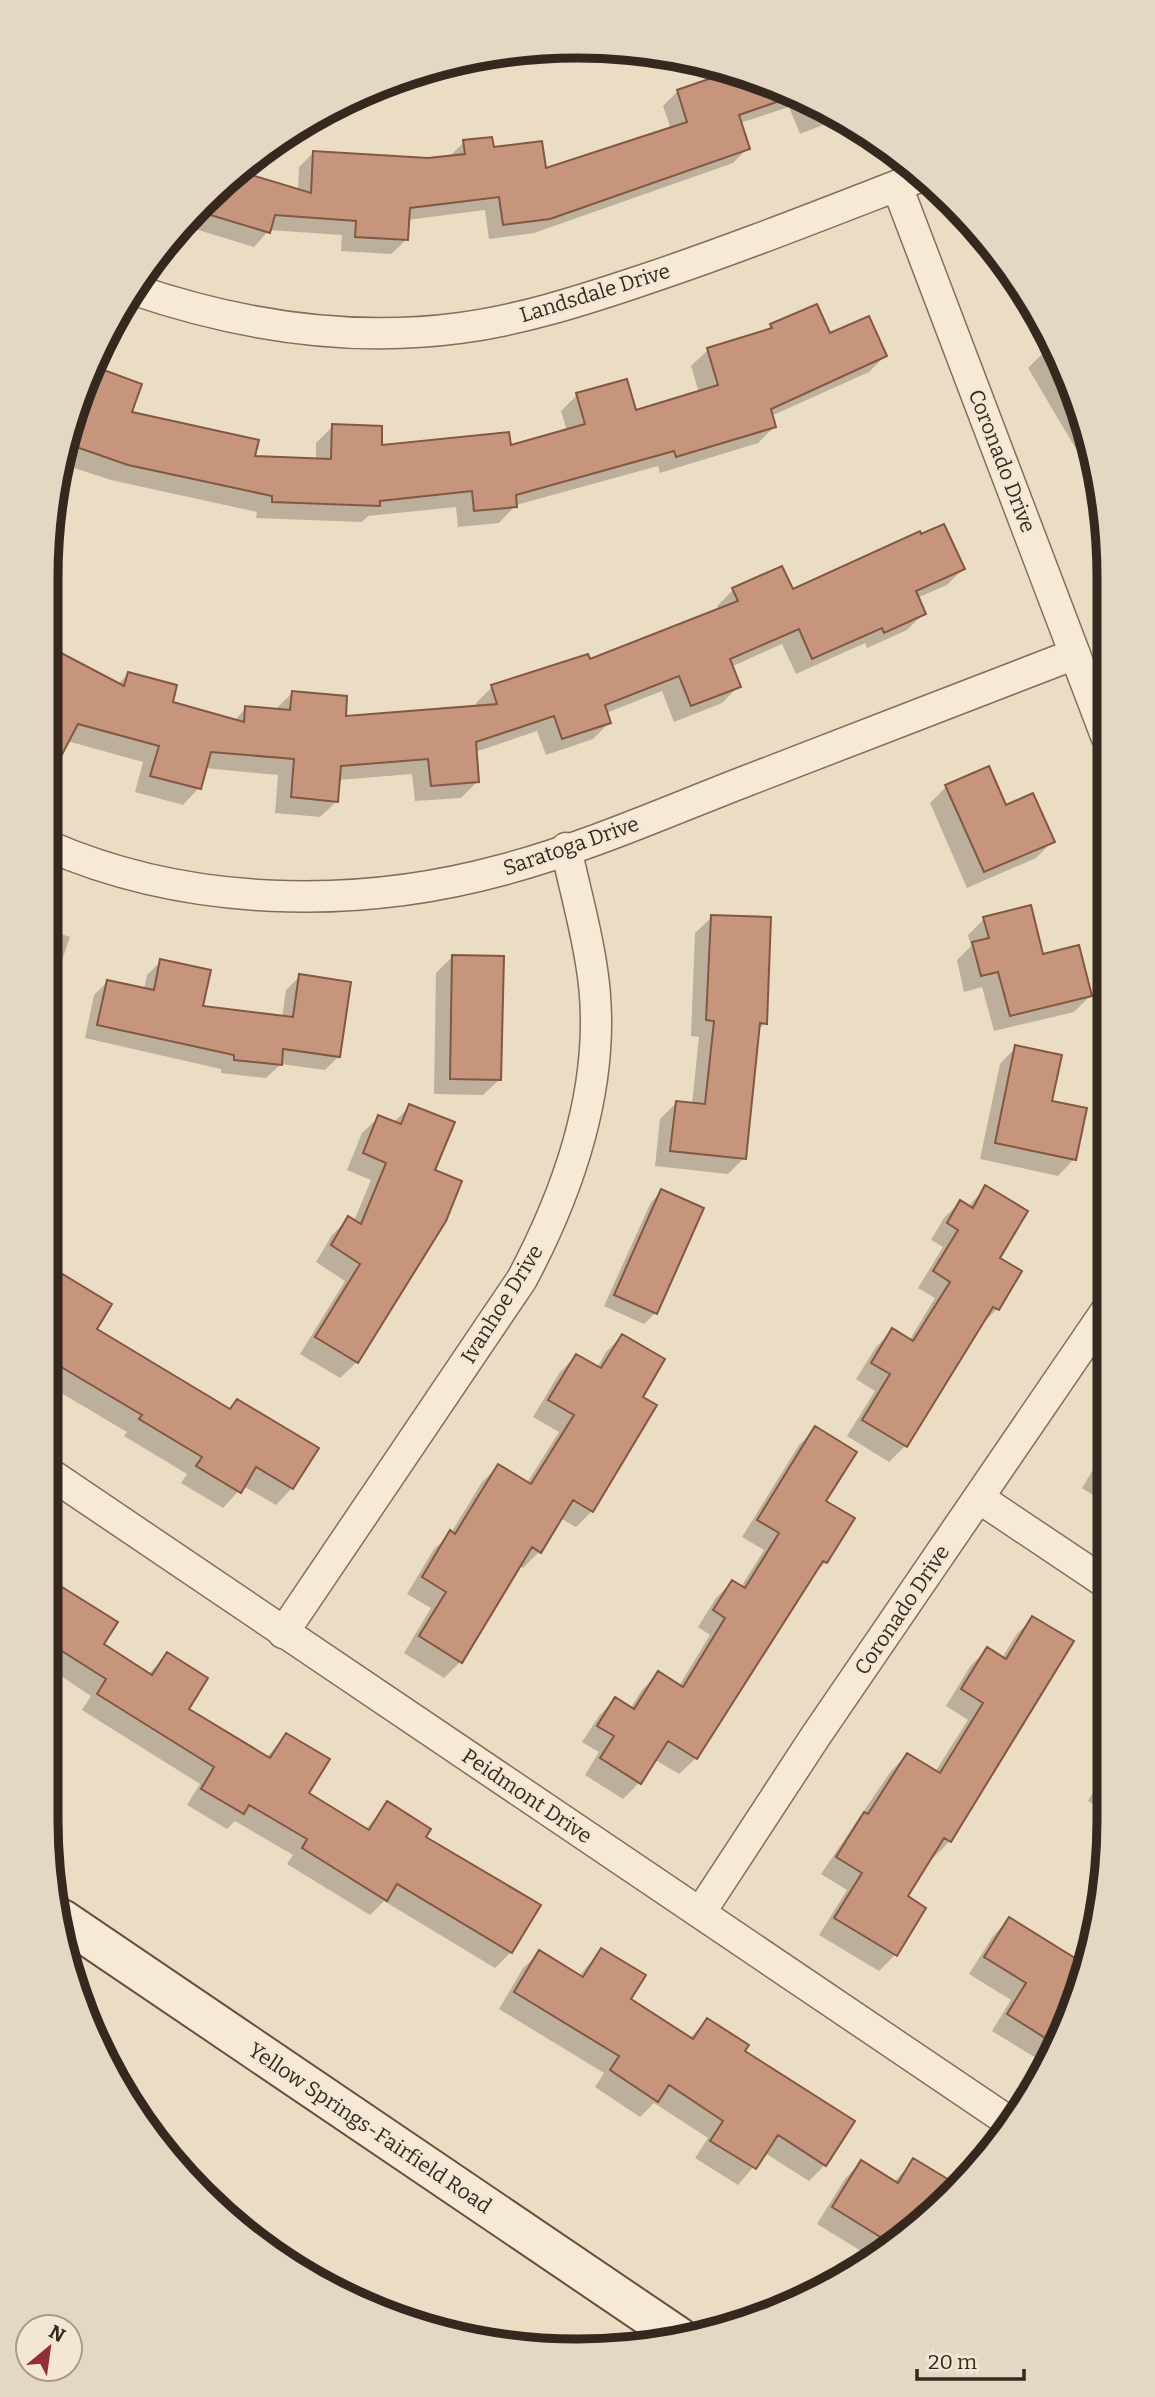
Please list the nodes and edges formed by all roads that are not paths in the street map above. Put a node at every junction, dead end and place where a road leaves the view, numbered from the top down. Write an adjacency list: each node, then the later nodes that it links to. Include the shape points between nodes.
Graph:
1 (910, 181): 2 (street, Landsdale Drive, via 710,258 544,313 460,328 313,331 240,321); 3 (street, Coronado Drive)
2 (143, 293)
3 (1075, 654): 4 (street, Coronado Drive); 5 (street, Saratoga Drive)
4 (1097, 712)
5 (566, 848): 6 (street, Saratoga Drive, via 504,870 431,887 294,897 158,881); 11 (street, Ivanhoe Drive, via 592,964 595,1015 588,1101 567,1184 522,1279)
6 (58, 849)
7 (1097, 1324): 9 (street, Coronado Drive)
8 (58, 1479): 11 (street, Peidmont Drive)
9 (979, 1498): 10 (street); 12 (street, Coronado Drive)
10 (1097, 1578)
11 (284, 1633): 12 (street, Peidmont Drive)
12 (700, 1913): 14 (street, Peidmont Drive)
13 (69, 1923): 15 (main road, Yellow Springs-Fairfield Road)
14 (1003, 2118)
15 (670, 2331)

